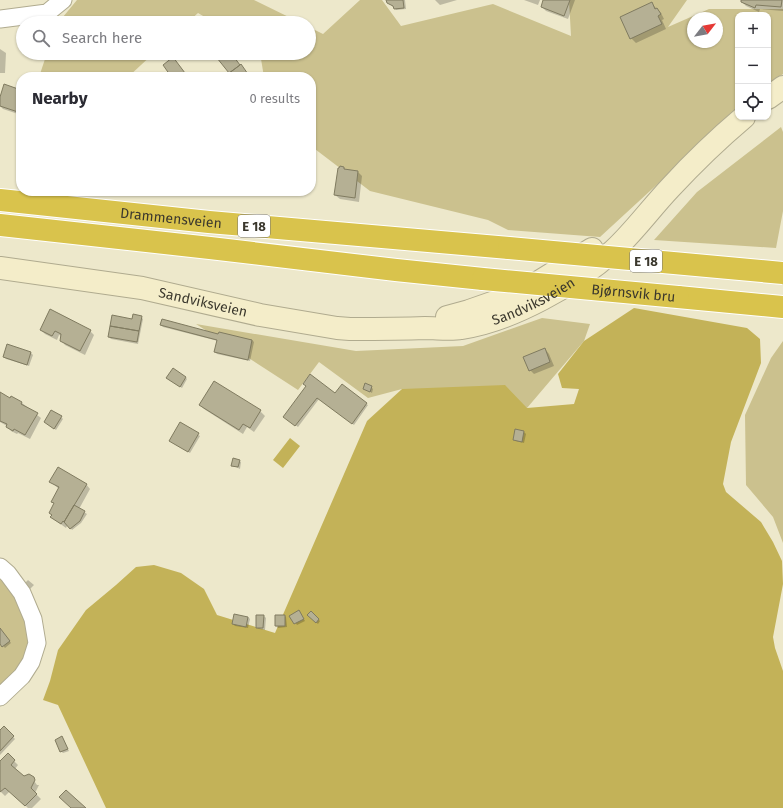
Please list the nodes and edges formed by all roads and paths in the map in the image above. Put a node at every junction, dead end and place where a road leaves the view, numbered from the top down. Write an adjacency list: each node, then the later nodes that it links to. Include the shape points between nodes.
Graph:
1 (63, 0): 2 (street, via 47,13)
2 (24, 16)
3 (16, 17): 4 (street)
4 (0, 19)
5 (783, 87): 6 (main road)
6 (771, 96)
7 (741, 120): 10 (main road, Sandviksveien, via 670,188 596,246 515,295 481,308 407,328 350,329 314,325 142,288)
8 (0, 200): 11 (highway, Drammensveien / E 18, bridge, via 209,222)
9 (0, 225): 12 (highway, Drammensveien / E 18)
10 (0, 268)
11 (783, 273)
12 (483, 279): 13 (highway, Bjørnsvik bru / E 18, bridge)
13 (783, 307)
14 (0, 567): 15 (street, via 22,594 33,619 37,643 31,662 22,676)
15 (0, 697)

